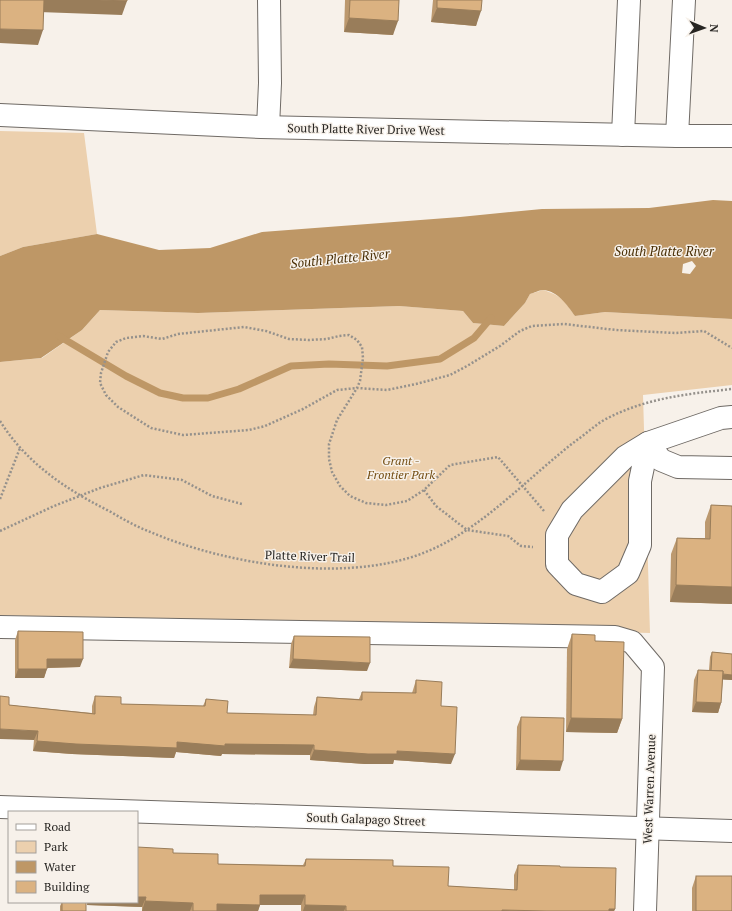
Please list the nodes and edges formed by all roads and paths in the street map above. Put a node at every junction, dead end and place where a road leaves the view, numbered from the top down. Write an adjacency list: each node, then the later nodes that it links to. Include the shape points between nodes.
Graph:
1 (269, 0): 5 (street)
2 (629, 0): 6 (street)
3 (684, 0): 7 (street)
4 (0, 115): 5 (street, South Platte River Drive West)
5 (268, 127): 6 (street, South Platte River Drive West)
6 (623, 135): 7 (street, South Platte River Drive West)
7 (677, 136): 8 (street, South Platte River Drive West)
8 (732, 136)
9 (732, 348): 10 (path, via 704,332 616,330 564,324 532,326 450,375 387,390)
10 (357, 388): 10 (path, via 337,390 265,426 249,430 183,435 151,428 118,407 100,383 108,352 116,342 126,338 143,336 162,339 178,334 244,327 309,340 350,335 362,347 363,358); 18 (path, via 337,420 329,444 332,472 340,486 350,496 366,503 386,505 408,501)
11 (732, 388): 17 (path, Platte River Trail, via 663,397 603,421)
12 (732, 417): 14 (street, via 721,418)
13 (0, 421): 15 (path, Platte River Trail)
14 (648, 443): 16 (street, via 661,460 678,467); 23 (street, via 625,457 572,510); 25 (street, via 640,481 640,545 628,573 602,592 576,584 558,564)
15 (20, 448): 19 (path, Platte River Trail, via 51,477); 20 (path)
16 (732, 468)
17 (522, 486): 18 (path, via 498,458 450,466); 22 (path, Platte River Trail); 23 (path)
18 (424, 490): 22 (path, via 436,506)
19 (80, 496): 21 (path, via 144,475 182,480 212,496); 22 (path, Platte River Trail, via 148,531 195,548 258,563 355,568 391,563 438,547); 24 (path)
20 (0, 499)
21 (242, 504)
22 (467, 530): 25 (path, via 508,536 521,546 531,546)
23 (560, 530): 25 (street, via 557,535)
24 (0, 531)
25 (557, 554)
26 (0, 627): 30 (street, West Warren Avenue, via 615,637 632,642 653,667)
27 (0, 807): 28 (street, South Galapago Street)
28 (118, 811)
29 (138, 812): 30 (street, South Galapago Street)
30 (647, 829): 31 (street, South Galapago Street); 32 (street, West Warren Avenue)
31 (732, 831)
32 (645, 911)

